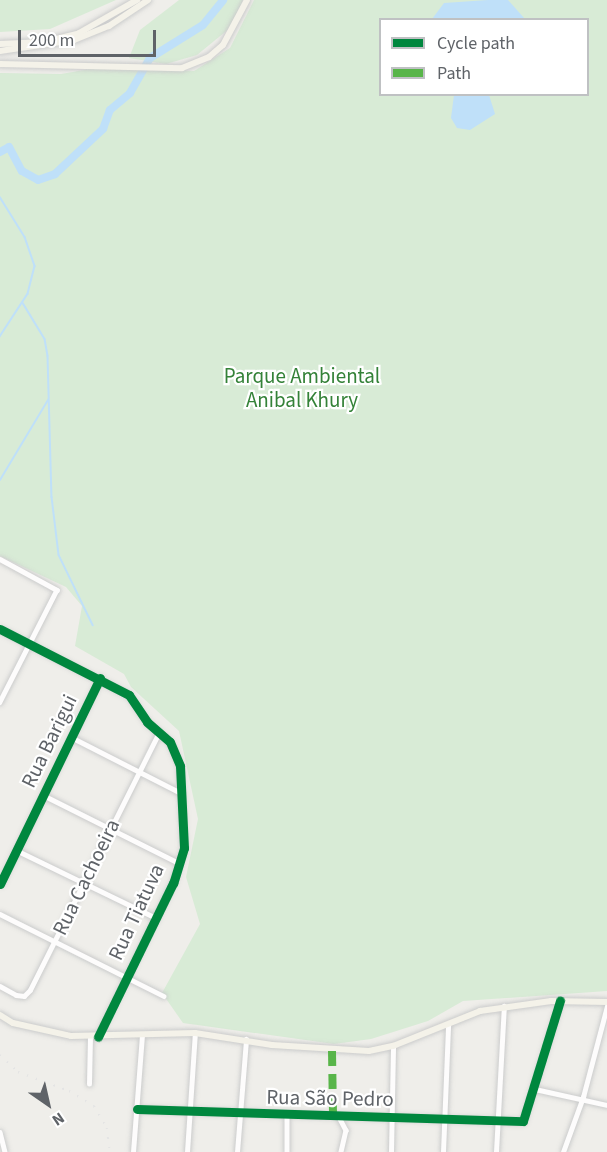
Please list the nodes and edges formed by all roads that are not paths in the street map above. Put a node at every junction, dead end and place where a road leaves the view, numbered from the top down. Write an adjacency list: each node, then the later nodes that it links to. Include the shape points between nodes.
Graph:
1 (136, 0): 4 (main road, via 79,33 44,42)
2 (148, 0): 5 (main road, via 80,38 38,49)
3 (247, 0): 6 (main road, via 234,30 209,57 182,68 135,65 58,69)
4 (0, 44)
5 (0, 51)
6 (0, 64)
7 (0, 559): 9 (street, via 57,590)
8 (0, 629): 9 (street, Rua Tiatuva)
9 (30, 643): 10 (street, Rua Tiatuva); 11 (street)
10 (100, 678): 12 (street, Rua Tiatuva, via 129,695); 13 (street, Rua Barigui)
11 (0, 702)
12 (159, 732): 14 (street, Rua Cachoeira); 15 (street, Rua Tiatuva, via 176,754)
13 (71, 737): 14 (street); 16 (street, Rua Barigui)
14 (140, 770): 15 (street); 17 (street, Rua Cachoeira)
15 (181, 793): 19 (street, Rua Tiatuva, via 185,834)
16 (43, 795): 17 (street); 18 (street, Rua Barigui)
17 (110, 826): 19 (street); 21 (street, Rua Cachoeira)
18 (16, 850): 20 (street, Rua Barigui); 21 (street)
19 (179, 863): 23 (street, Rua Tiatuva)
20 (0, 884)
21 (81, 886): 23 (street); 24 (street, Rua Cachoeira)
22 (0, 914): 24 (street)
23 (156, 918): 25 (street, Rua Tiatuva)
24 (54, 942): 25 (street); 26 (street, Rua Cachoeira, via 24,996)
25 (125, 978): 27 (street); 36 (street, Rua Tiatuva)
26 (0, 986)
27 (164, 996)
28 (560, 1001): 29 (main road); 30 (main road); 40 (street)
29 (607, 1004): 41 (street)
30 (504, 1006): 32 (main road); 50 (street)
31 (0, 1015): 35 (main road, via 13,1023)
32 (448, 1025): 38 (main road); 49 (street)
33 (195, 1032): 34 (main road); 37 (main road); 43 (street)
34 (142, 1035): 36 (main road); 44 (street)
35 (90, 1037): 36 (main road); 39 (street)
36 (98, 1037)
37 (246, 1040): 38 (main road, via 332,1051); 45 (street)
38 (393, 1046): 46 (street)
39 (89, 1084)
40 (535, 1089): 41 (street); 50 (street, Rua São Pedro, via 523,1121)
41 (583, 1097): 42 (street); 61 (street)
42 (607, 1105)
43 (190, 1108): 44 (street, Rua São Pedro); 45 (street, Rua São Pedro); 54 (street)
44 (137, 1109): 53 (street)
45 (239, 1113): 47 (street, Rua São Pedro); 55 (street)
46 (393, 1115): 48 (street, Rua São Pedro); 49 (street, Rua São Pedro); 58 (street)
47 (286, 1117): 48 (street, Rua São Pedro); 56 (street)
48 (339, 1117): 57 (street, via 345,1130)
49 (444, 1120): 50 (street, Rua São Pedro); 59 (street)
50 (497, 1120): 60 (street)
51 (0, 1132): 52 (street)
52 (5, 1152)
53 (133, 1152)
54 (187, 1152)
55 (237, 1152)
56 (287, 1152)
57 (341, 1152)
58 (391, 1152)
59 (443, 1152)
60 (496, 1152)
61 (563, 1152)

